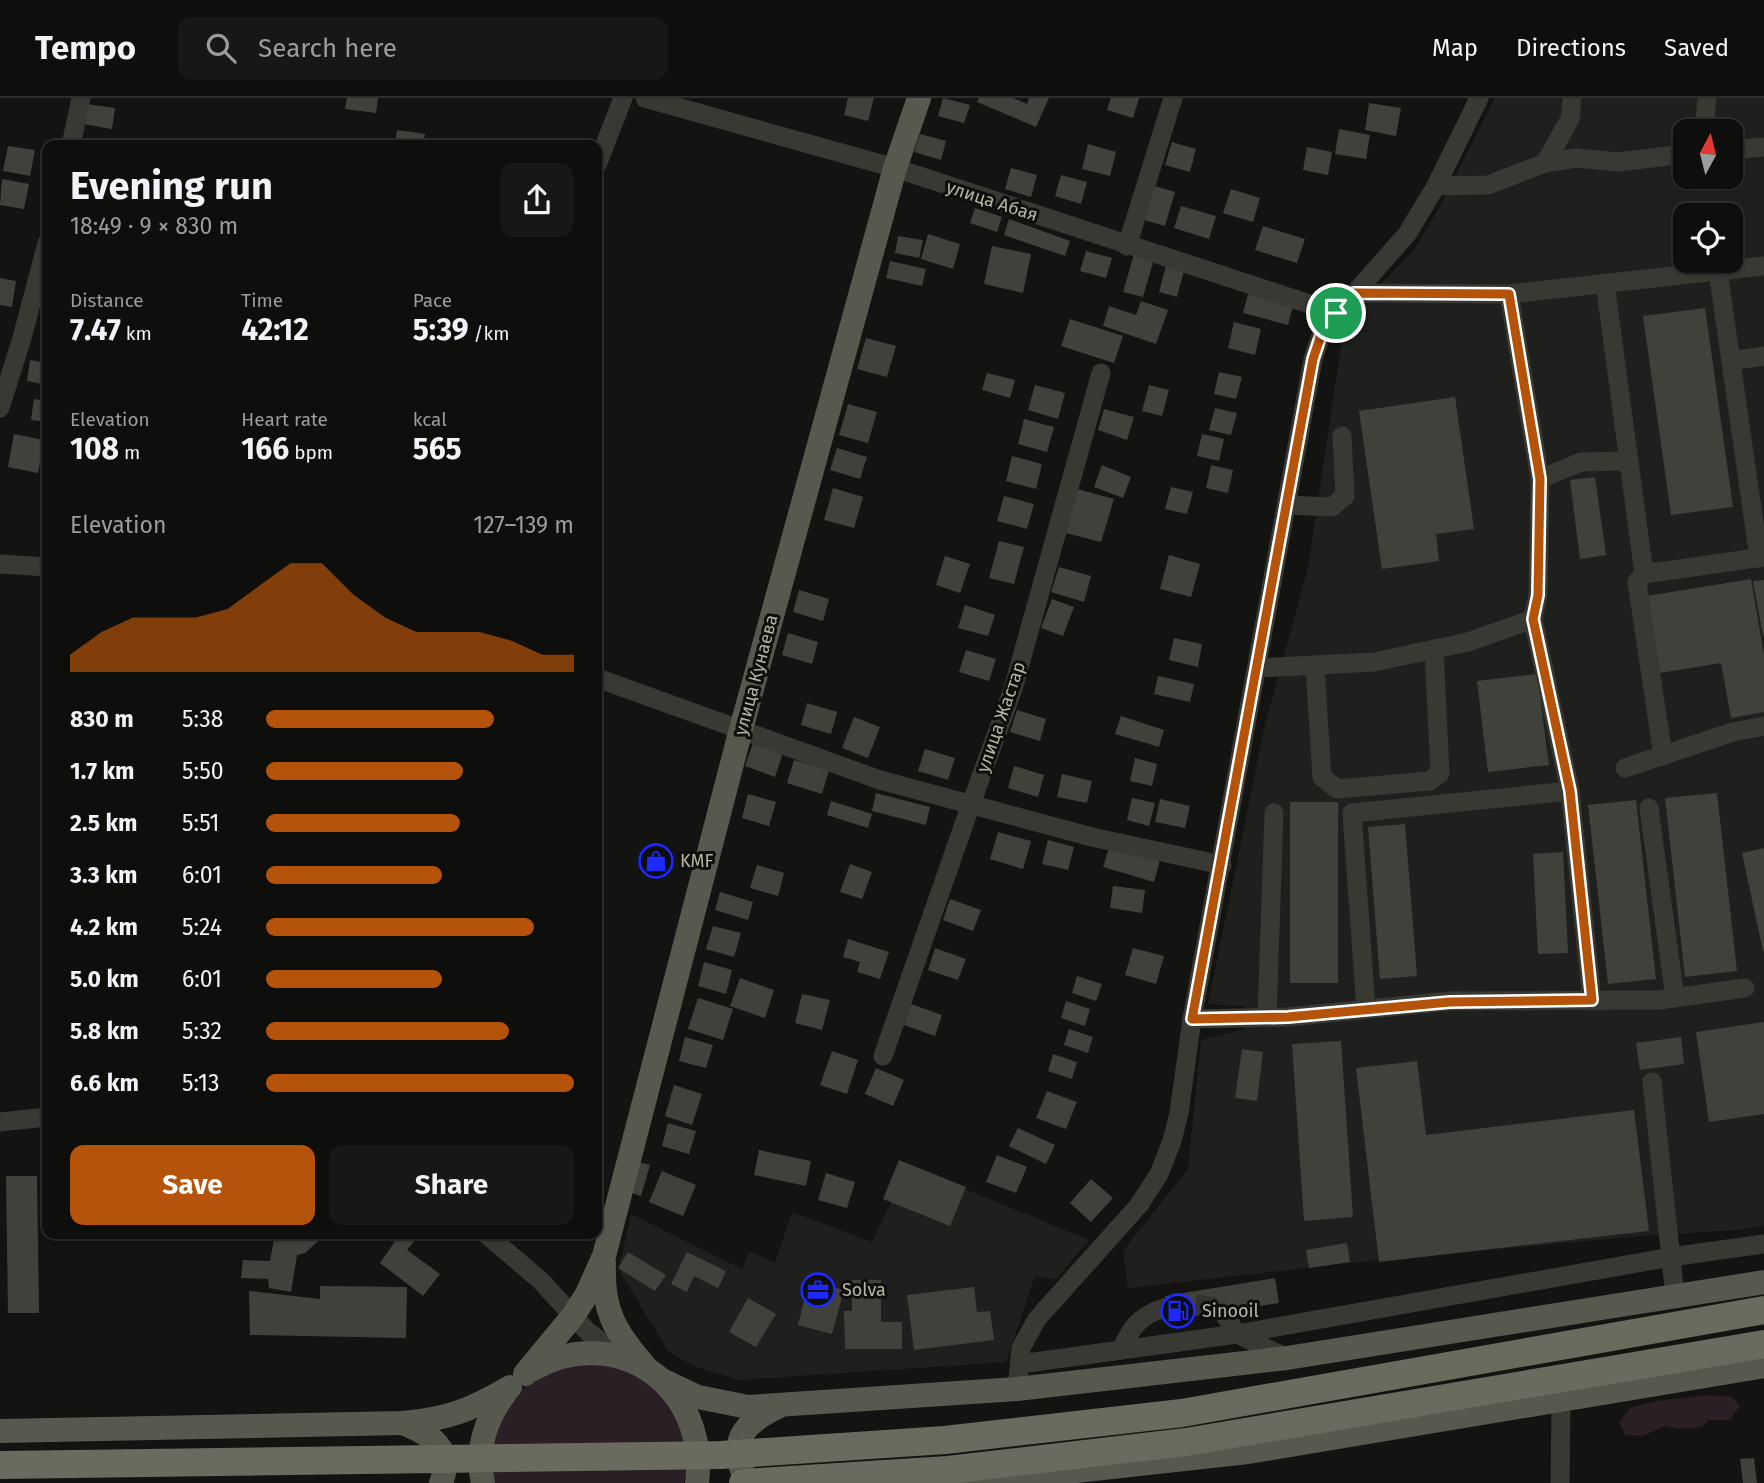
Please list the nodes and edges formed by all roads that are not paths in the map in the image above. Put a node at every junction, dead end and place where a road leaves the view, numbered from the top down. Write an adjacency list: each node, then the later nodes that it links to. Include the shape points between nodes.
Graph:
1 (81, 98): 10 (street)
2 (623, 98): 13 (street)
3 (645, 98): 16 (street, улица Абая)
4 (919, 98): 16 (main road, улица Кунаева)
5 (1173, 98): 18 (street)
6 (1479, 98): 17 (street)
7 (1572, 98): 15 (street, via 1570,119)
8 (1707, 98): 9 (street)
9 (1705, 119)
10 (72, 140)
11 (1764, 147): 12 (street)
12 (1743, 149)
13 (602, 152)
14 (1673, 155): 15 (street)
15 (1545, 163): 17 (street, via 1489,185)
16 (895, 168): 18 (street, улица Абая); 46 (main road, улица Кунаева)
17 (1436, 186): 25 (street, via 1406,234)
18 (1127, 246): 27 (street, улица Абая)
19 (42, 262): 31 (street)
20 (1764, 266): 21 (street)
21 (1743, 268)
22 (1701, 273): 24 (street)
23 (1718, 273): 29 (street)
24 (1605, 284): 26 (street); 33 (street)
25 (1354, 293): 26 (street); 27 (street)
26 (1509, 294): 34 (street)
27 (1336, 313): 35 (street, via 1323,329 1313,359)
28 (1764, 356): 29 (street)
29 (1731, 361): 36 (street)
30 (1101, 373): 51 (street, улица Жастар, via 1013,690)
31 (0, 408)
32 (1342, 436): 35 (street, via 1345,496 1332,507)
33 (1629, 461): 34 (street, via 1581,463); 39 (street)
34 (1540, 479): 40 (street, via 1538,595)
35 (1287, 505): 43 (street)
36 (1761, 558): 39 (street)
37 (0, 564): 38 (street)
38 (42, 567)
39 (1644, 574): 47 (street, via 1637,582)
40 (1533, 619): 41 (street); 50 (street)
41 (1434, 649): 42 (street, via 1374,662); 49 (street, via 1440,773 1430,781)
42 (1315, 667): 43 (street); 49 (street, via 1322,777)
43 (1258, 668): 55 (street)
44 (602, 680): 46 (street)
45 (1764, 726): 47 (street)
46 (741, 729): 51 (street, via 880,780); 68 (main road, улица Кунаева)
47 (1663, 755): 48 (street)
48 (1625, 768)
49 (1337, 789): 54 (street)
50 (1570, 791): 54 (street); 58 (street)
51 (971, 804): 55 (street); 62 (street, улица Жастар)
52 (1649, 808): 57 (street)
53 (1274, 813): 60 (street)
54 (1352, 813): 59 (street)
55 (1222, 865): 61 (street)
56 (1745, 988): 57 (street)
57 (1675, 998): 58 (street)
58 (1592, 1000): 59 (street, via 1450,1002)
59 (1366, 1009): 60 (street)
60 (1266, 1017): 61 (street)
61 (1192, 1019): 81 (street, via 1179,1113 1159,1174 1139,1205 1037,1319 1021,1348)
62 (883, 1056)
63 (1652, 1082): 69 (street)
64 (42, 1118): 65 (street)
65 (0, 1122)
66 (492, 1239): 75 (street, via 540,1280)
67 (1764, 1244): 69 (street)
68 (604, 1256): 75 (main road); 83 (main road, via 607,1311 622,1341)
69 (1671, 1257): 71 (street); 76 (street)
70 (1764, 1282): 71 (main road)
71 (1675, 1296): 80 (main road)
72 (1167, 1307): 78 (street, via 1151,1312 1130,1329)
73 (1764, 1310): 90 (highway, bridge, via 1182,1413 945,1440 721,1455)
74 (1222, 1311): 76 (street)
75 (572, 1318): 79 (street); 84 (main road)
76 (1237, 1334): 78 (street); 80 (street)
77 (1764, 1344): 94 (highway, bridge, via 1186,1442 947,1470)
78 (1121, 1349): 81 (street)
79 (623, 1358): 83 (main road); 84 (main road, via 572,1354 547,1361)
80 (1287, 1358): 85 (main road)
81 (1020, 1364): 85 (street)
82 (1764, 1366): 86 (main road)
83 (655, 1374): 87 (main road, via 698,1397 723,1404); 93 (main road, via 690,1418 697,1440)
84 (517, 1380): 88 (main road, via 462,1412); 92 (main road, via 496,1405 486,1427 481,1450)
85 (1017, 1389): 87 (main road)
86 (1561, 1399): 96 (main road, via 1248,1452); 97 (street)
87 (778, 1406): 95 (main road, via 754,1418 743,1432 739,1463)
88 (402, 1423): 89 (main road); 91 (main road, via 436,1440 444,1465)
89 (0, 1431)
90 (0, 1465)
91 (441, 1483)
92 (483, 1483)
93 (696, 1483)
94 (743, 1483)
95 (751, 1483)
96 (942, 1483)
97 (1560, 1483)

